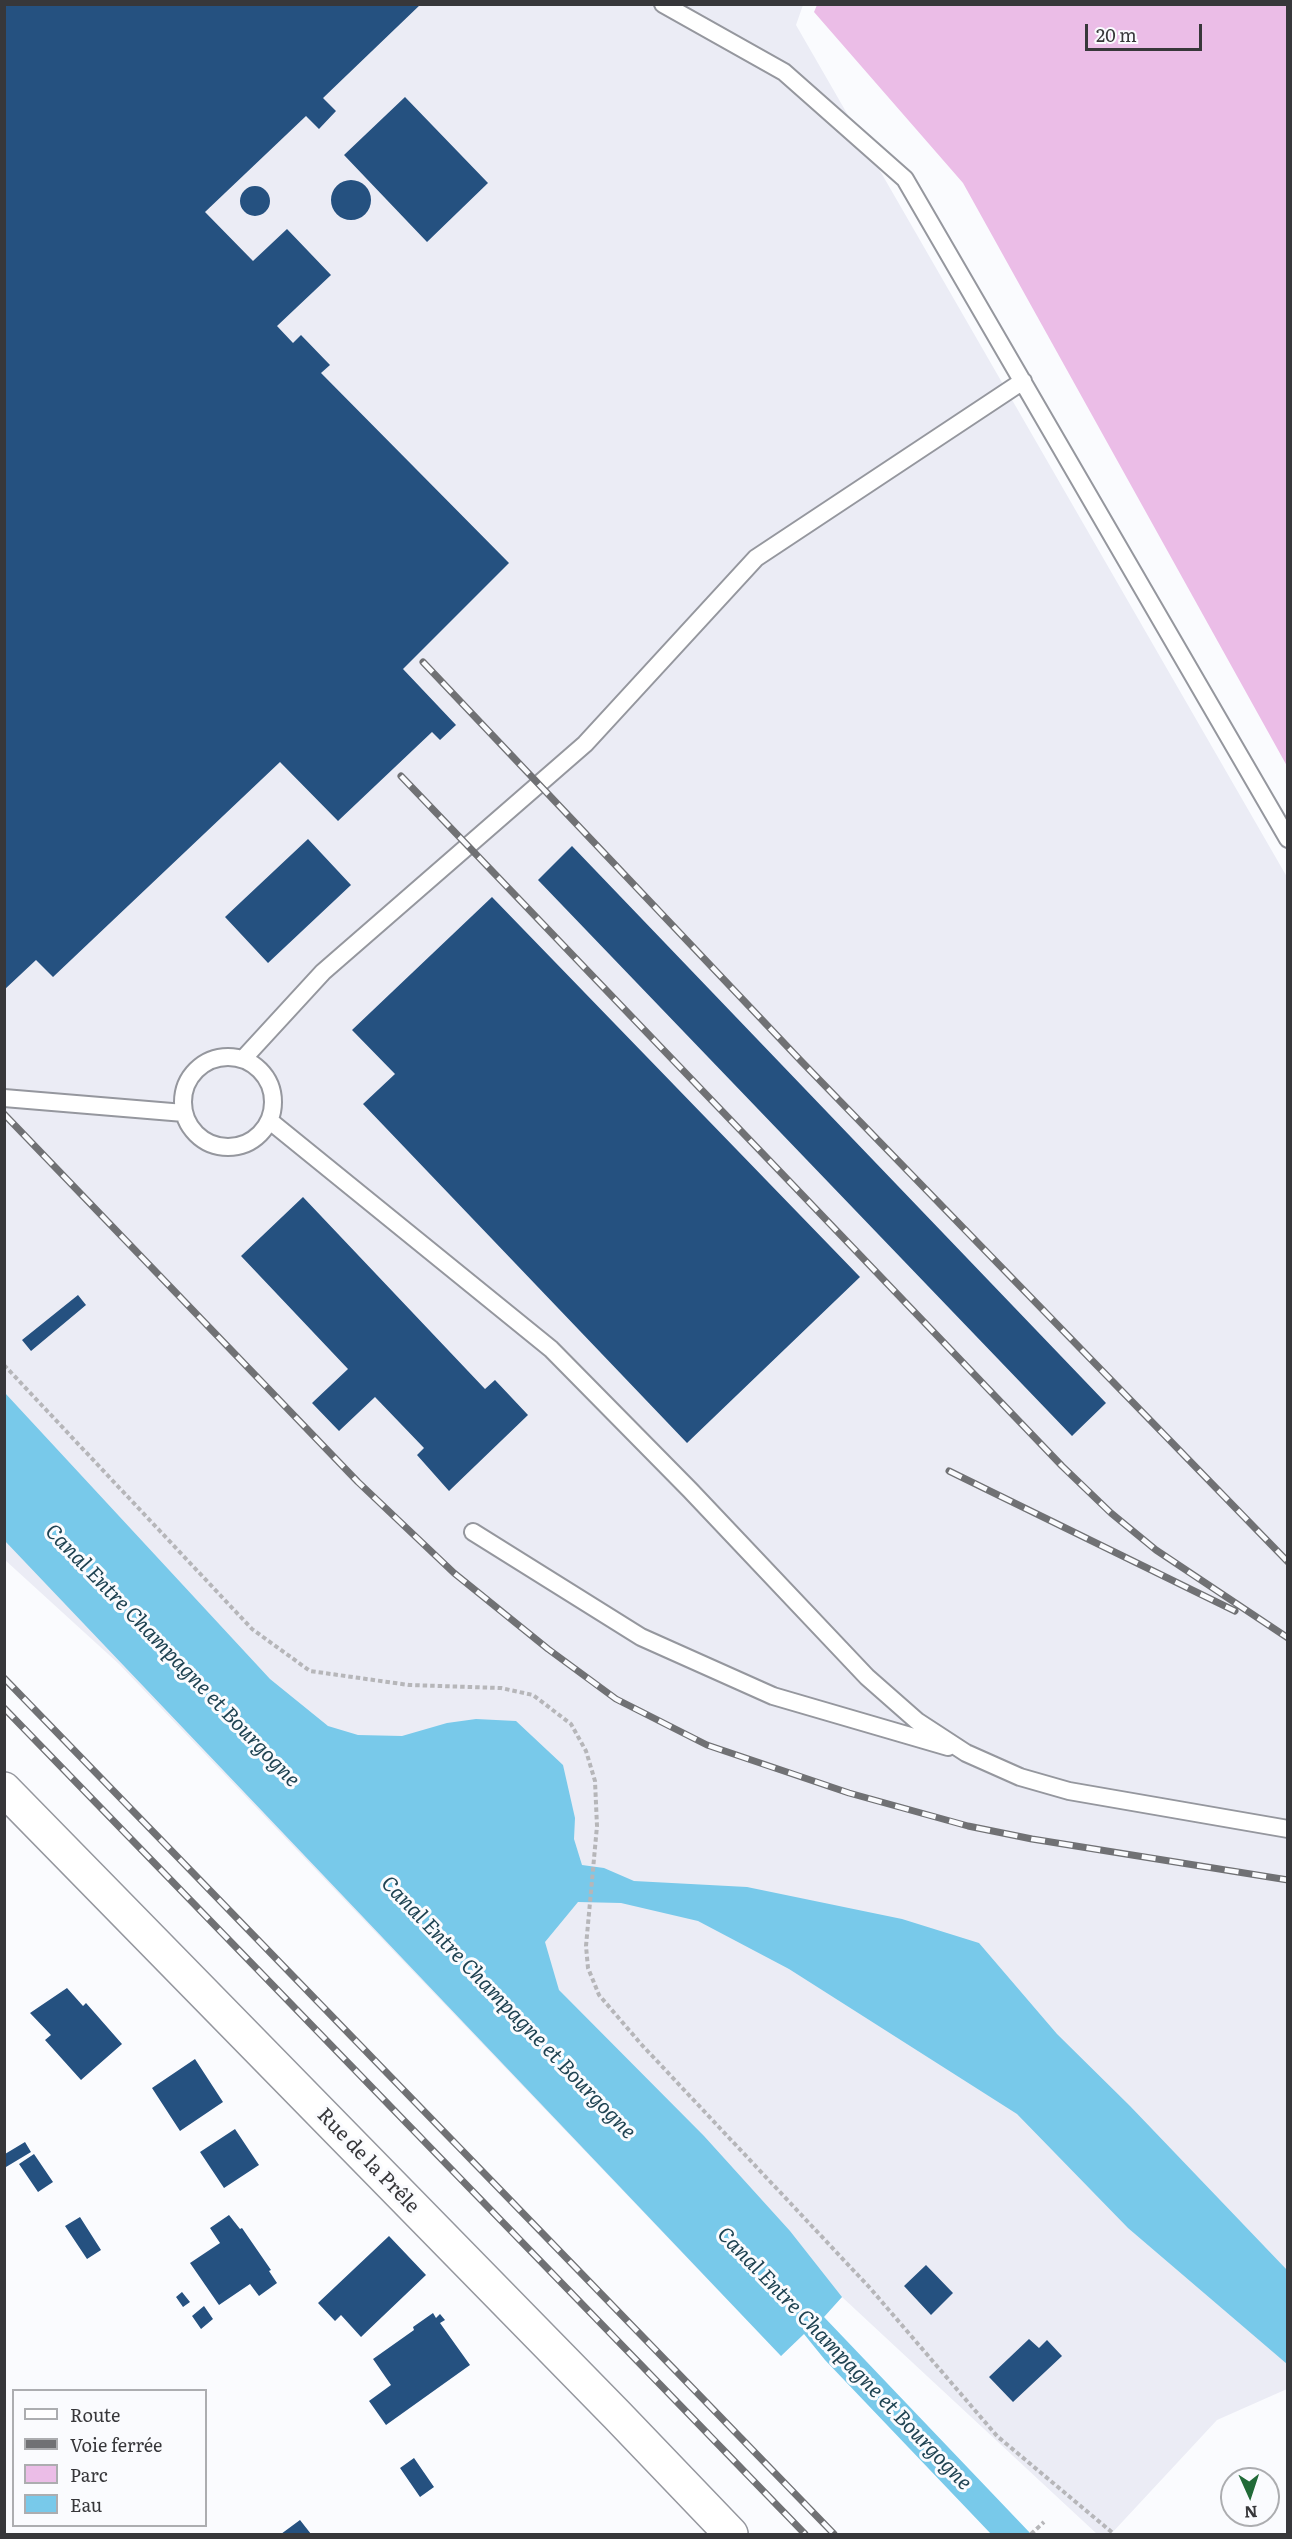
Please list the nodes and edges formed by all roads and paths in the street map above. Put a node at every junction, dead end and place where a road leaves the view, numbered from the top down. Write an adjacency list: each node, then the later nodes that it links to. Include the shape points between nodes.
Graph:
1 (663, 4): 2 (lane, via 784,72 905,179)
2 (1023, 381): 3 (lane); 4 (lane, via 756,558 585,744 323,972)
3 (1287, 839)
4 (243, 1059): 6 (lane, via 214,1059 201,1066 189,1079 183,1095); 7 (lane, via 270,1084 274,1106)
5 (4, 1098): 6 (lane)
6 (184, 1113): 7 (lane, via 191,1129 220,1148 250,1143)
7 (270, 1121): 10 (lane, via 551,1349 867,1677 917,1721)
8 (4, 1365): 16 (path, via 252,1629 310,1671 409,1685 501,1688 533,1695 571,1724 586,1751 595,1781 597,1826 586,1946 588,1968 599,1995 870,2288 997,2436)
9 (473, 1532): 10 (lane, via 662,1646 773,1695)
10 (966, 1753): 12 (lane, via 1020,1777 1069,1791)
11 (4, 1789): 14 (street, Rue de la Prêle)
12 (1287, 1828)
13 (1044, 2522): 15 (path)
14 (731, 2535)
15 (1031, 2535)
16 (1114, 2535)

